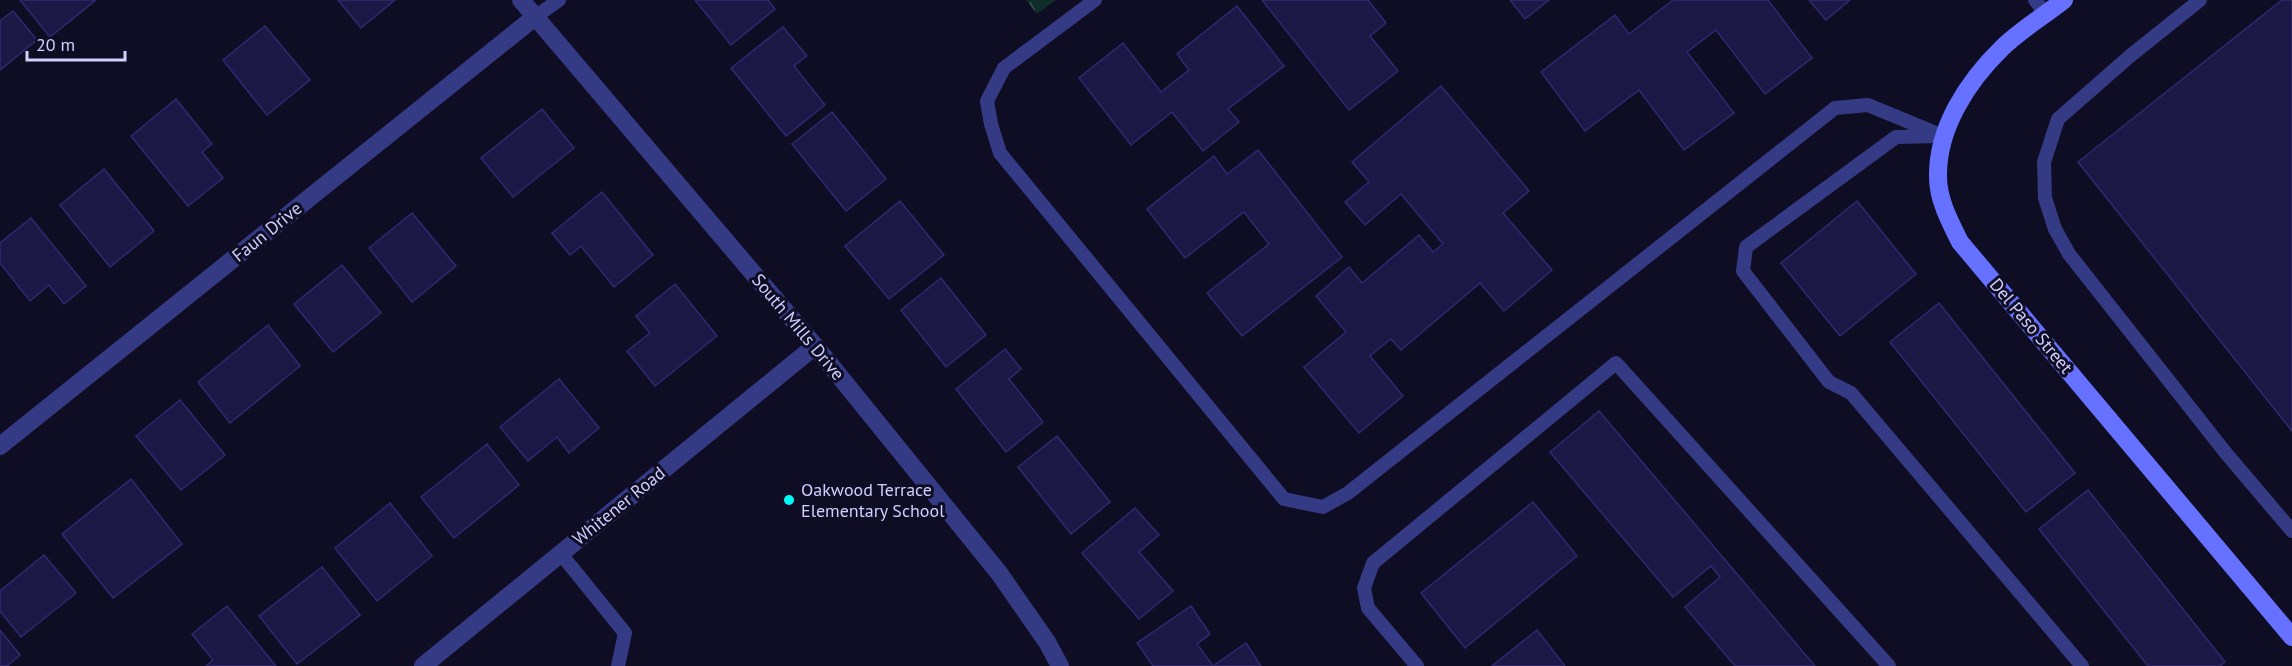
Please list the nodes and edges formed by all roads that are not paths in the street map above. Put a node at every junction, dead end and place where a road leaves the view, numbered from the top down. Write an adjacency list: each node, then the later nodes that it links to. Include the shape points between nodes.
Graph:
1 (521, 0): 7 (street, South Mills Drive)
2 (559, 0): 7 (lane)
3 (1095, 0): 8 (lane, via 1004,68 987,101 1000,153 1284,499 1323,507 1357,485 1835,108 1868,105)
4 (2064, 0): 6 (street, Del Paso Street)
5 (2200, 0): 11 (lane, via 2058,119 2044,162 2045,198 2055,229 2069,254)
6 (2041, 7): 8 (street, Del Paso Street, via 1965,92)
7 (535, 17): 9 (street, South Mills Drive); 10 (street, Faun Drive)
8 (1943, 136): 13 (street, Del Paso Street, via 1938,177 1944,209 1960,242); 19 (lane, via 1896,137 1746,247 1743,271 1829,382 1851,393)
9 (815, 346): 12 (street, Whitener Road); 16 (street, South Mills Drive, via 999,573)
10 (0, 446)
11 (2292, 531)
12 (561, 554): 14 (street, Whitener Road); 15 (lane, via 625,633)
13 (2292, 637)
14 (423, 666)
15 (618, 666)
16 (1060, 666)
17 (1417, 666): 18 (lane, via 1368,608 1365,588 1373,563 1616,363)
18 (1889, 666)
19 (2082, 666)

